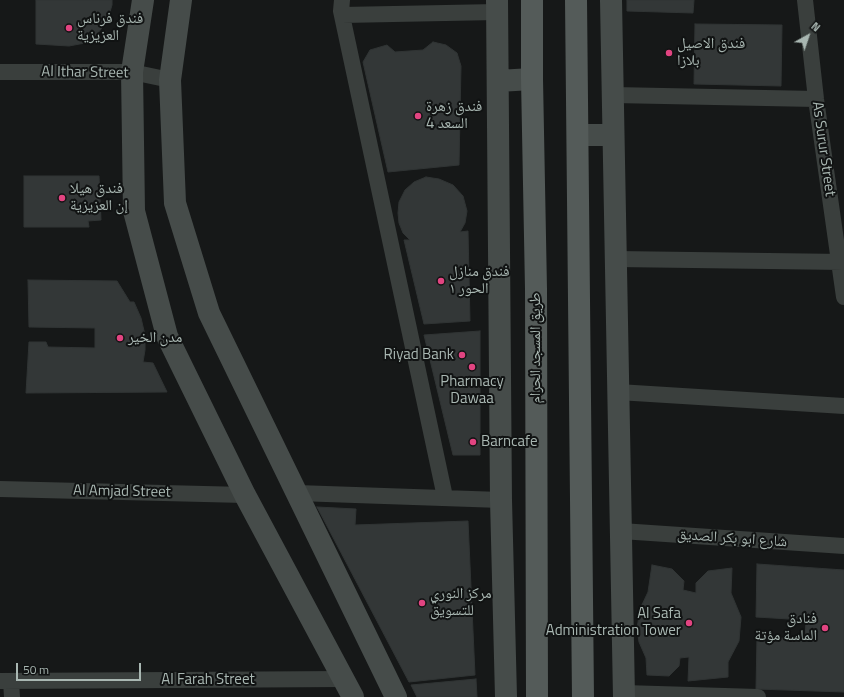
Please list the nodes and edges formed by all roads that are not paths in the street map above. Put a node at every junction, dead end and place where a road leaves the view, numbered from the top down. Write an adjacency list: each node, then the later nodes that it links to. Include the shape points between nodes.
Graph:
1 (143, 0): 10 (street)
2 (181, 0): 12 (street)
3 (532, 0): 11 (main road, طريق المسجد الحرام)
4 (576, 0): 16 (main road)
5 (611, 0): 14 (street)
6 (805, 0): 15 (street, As Surur Street)
7 (497, 6): 8 (street); 13 (street)
8 (342, 8): 26 (street)
9 (0, 72): 10 (street, Al Ithar Street)
10 (132, 72): 12 (street, Al Ithar Street); 25 (street, via 134,211 138,226 168,336)
11 (532, 79): 13 (street); 36 (main road, طريق المسجد الحرام, via 536,289)
12 (170, 80): 24 (street, via 175,203 209,313)
13 (498, 81): 27 (street)
14 (613, 95): 15 (street); 17 (street)
15 (816, 99): 19 (street, As Surur Street)
16 (578, 135): 17 (street); 37 (main road)
17 (613, 135): 18 (street)
18 (616, 259): 19 (street); 21 (street)
19 (842, 262): 20 (street, As Surur Street)
20 (844, 297)
21 (618, 392): 22 (street); 28 (street)
22 (844, 406)
23 (0, 489): 25 (street, Al Amjad Street)
24 (297, 493): 26 (street); 34 (street)
25 (245, 495): 31 (street)
26 (445, 497): 27 (street)
27 (501, 500): 35 (street)
28 (621, 531): 29 (street, شارع ابو بكر الصديق); 32 (street)
29 (844, 546)
30 (6, 681): 31 (street, Al Farah Street); 33 (street)
31 (349, 688)
32 (624, 695): 38 (street)
33 (12, 697)
34 (396, 697)
35 (506, 697)
36 (537, 697)
37 (583, 697)
38 (758, 697)

